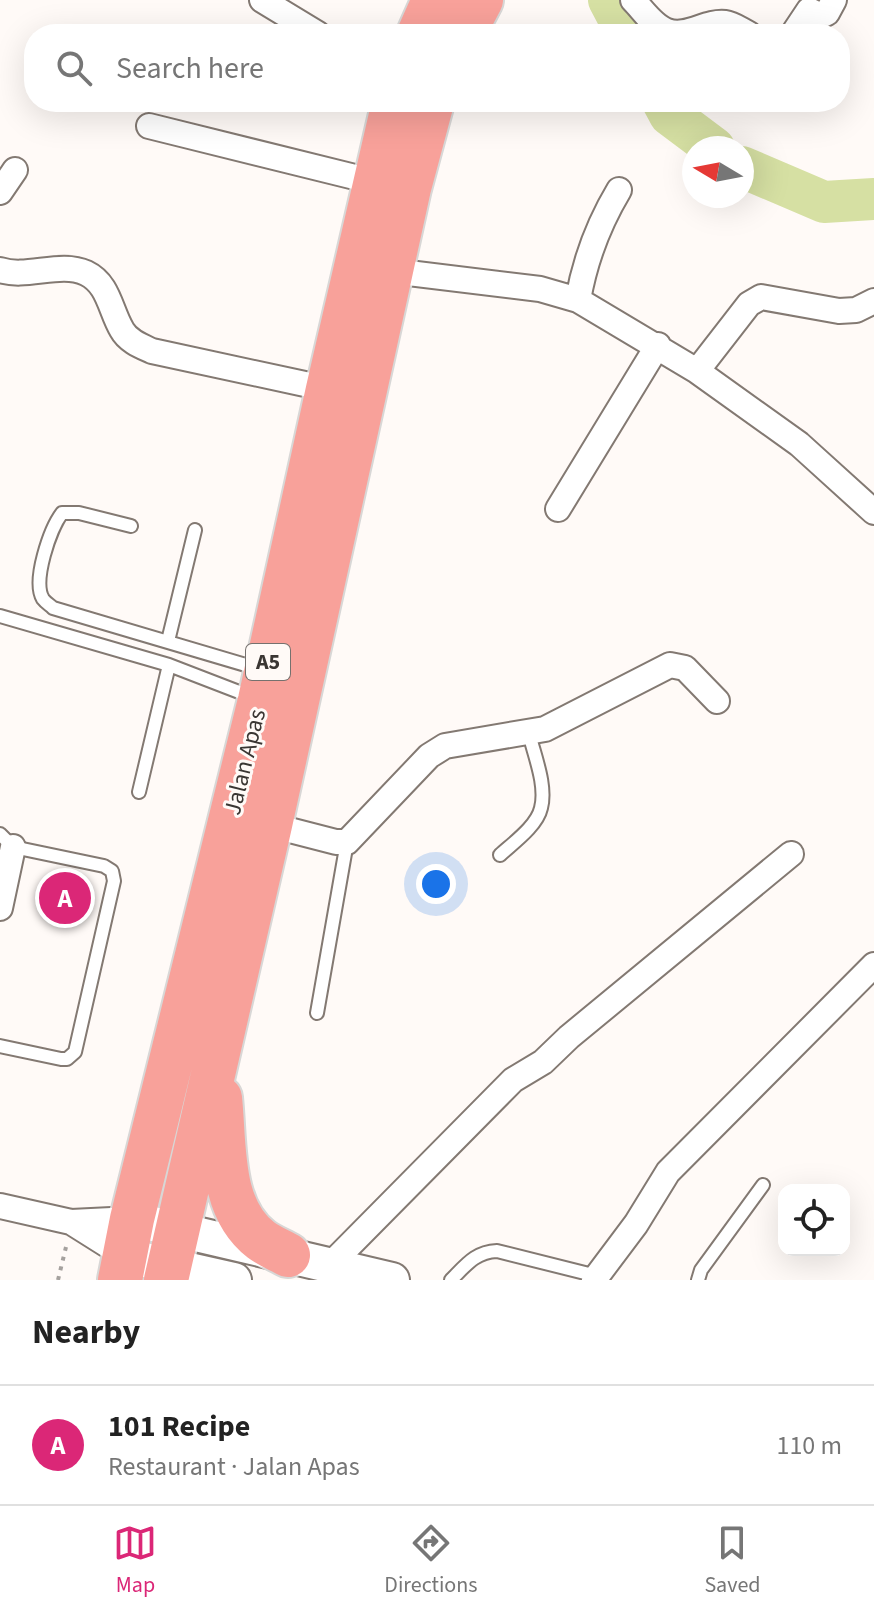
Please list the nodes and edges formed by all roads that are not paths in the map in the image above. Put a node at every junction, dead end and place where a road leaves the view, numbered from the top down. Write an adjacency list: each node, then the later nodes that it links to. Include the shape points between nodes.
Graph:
1 (262, 0): 6 (street)
2 (434, 0): 7 (highway)
3 (481, 0): 8 (highway)
4 (633, 0): 9 (street)
5 (834, 0): 10 (street, via 827,13 809,10)
6 (302, 24)
7 (423, 24)
8 (468, 24)
9 (656, 24)
10 (800, 24)
11 (392, 112): 15 (highway, Jalan Apas / A5)
12 (429, 112): 19 (highway, Jalan Apas / A5)
13 (149, 126): 15 (street)
14 (15, 170): 17 (street)
15 (375, 182): 23 (highway, Jalan Apas / A5)
16 (619, 190): 20 (street, via 584,264)
17 (0, 192)
18 (0, 270): 23 (street, via 85,272 101,283 123,332 152,351)
19 (392, 271): 20 (street, via 540,289); 23 (highway, via 367,286); 36 (highway, Jalan Apas / A5)
20 (578, 300): 22 (street)
21 (874, 301): 24 (street, via 839,311 761,297 749,304)
22 (658, 345): 24 (street); 25 (street)
23 (332, 370): 32 (highway, Jalan Apas / A5)
24 (697, 371): 26 (street, via 799,444)
25 (558, 509)
26 (874, 512)
27 (131, 526): 30 (lane, via 62,513 52,526 39,581 43,598 53,608)
28 (195, 530): 30 (lane)
29 (0, 616): 31 (lane)
30 (168, 641): 32 (lane)
31 (169, 665): 32 (lane); 35 (lane)
32 (263, 686): 49 (highway, Jalan Apas / A5)
33 (717, 701): 34 (street, via 685,668 670,665 565,721)
34 (529, 733): 38 (street, via 445,746 429,756); 40 (lane, via 541,808)
35 (139, 792)
36 (270, 825): 38 (street); 45 (highway, Jalan Apas / A5)
37 (6, 840): 41 (street); 44 (lane, via 104,866 114,881 75,1052 61,1059)
38 (347, 842): 43 (lane)
39 (791, 854): 52 (street, via 543,1062 513,1080)
40 (500, 855)
41 (0, 908)
42 (874, 965): 53 (street, via 668,1172)
43 (317, 1013)
44 (0, 1046)
45 (216, 1064): 50 (highway, via 229,1193 236,1211 260,1240); 51 (highway, Jalan Apas / A5)
46 (763, 1185): 57 (lane)
47 (0, 1206): 48 (street)
48 (71, 1222): 49 (street); 49 (street)
49 (126, 1252): 51 (main road)
50 (288, 1255): 51 (main road); 52 (main road)
51 (171, 1258): 54 (main road)
52 (330, 1265): 55 (main road)
53 (596, 1278): 56 (lane, via 497,1251 475,1256)
54 (234, 1280)
55 (392, 1280)
56 (451, 1280)
57 (698, 1280)

